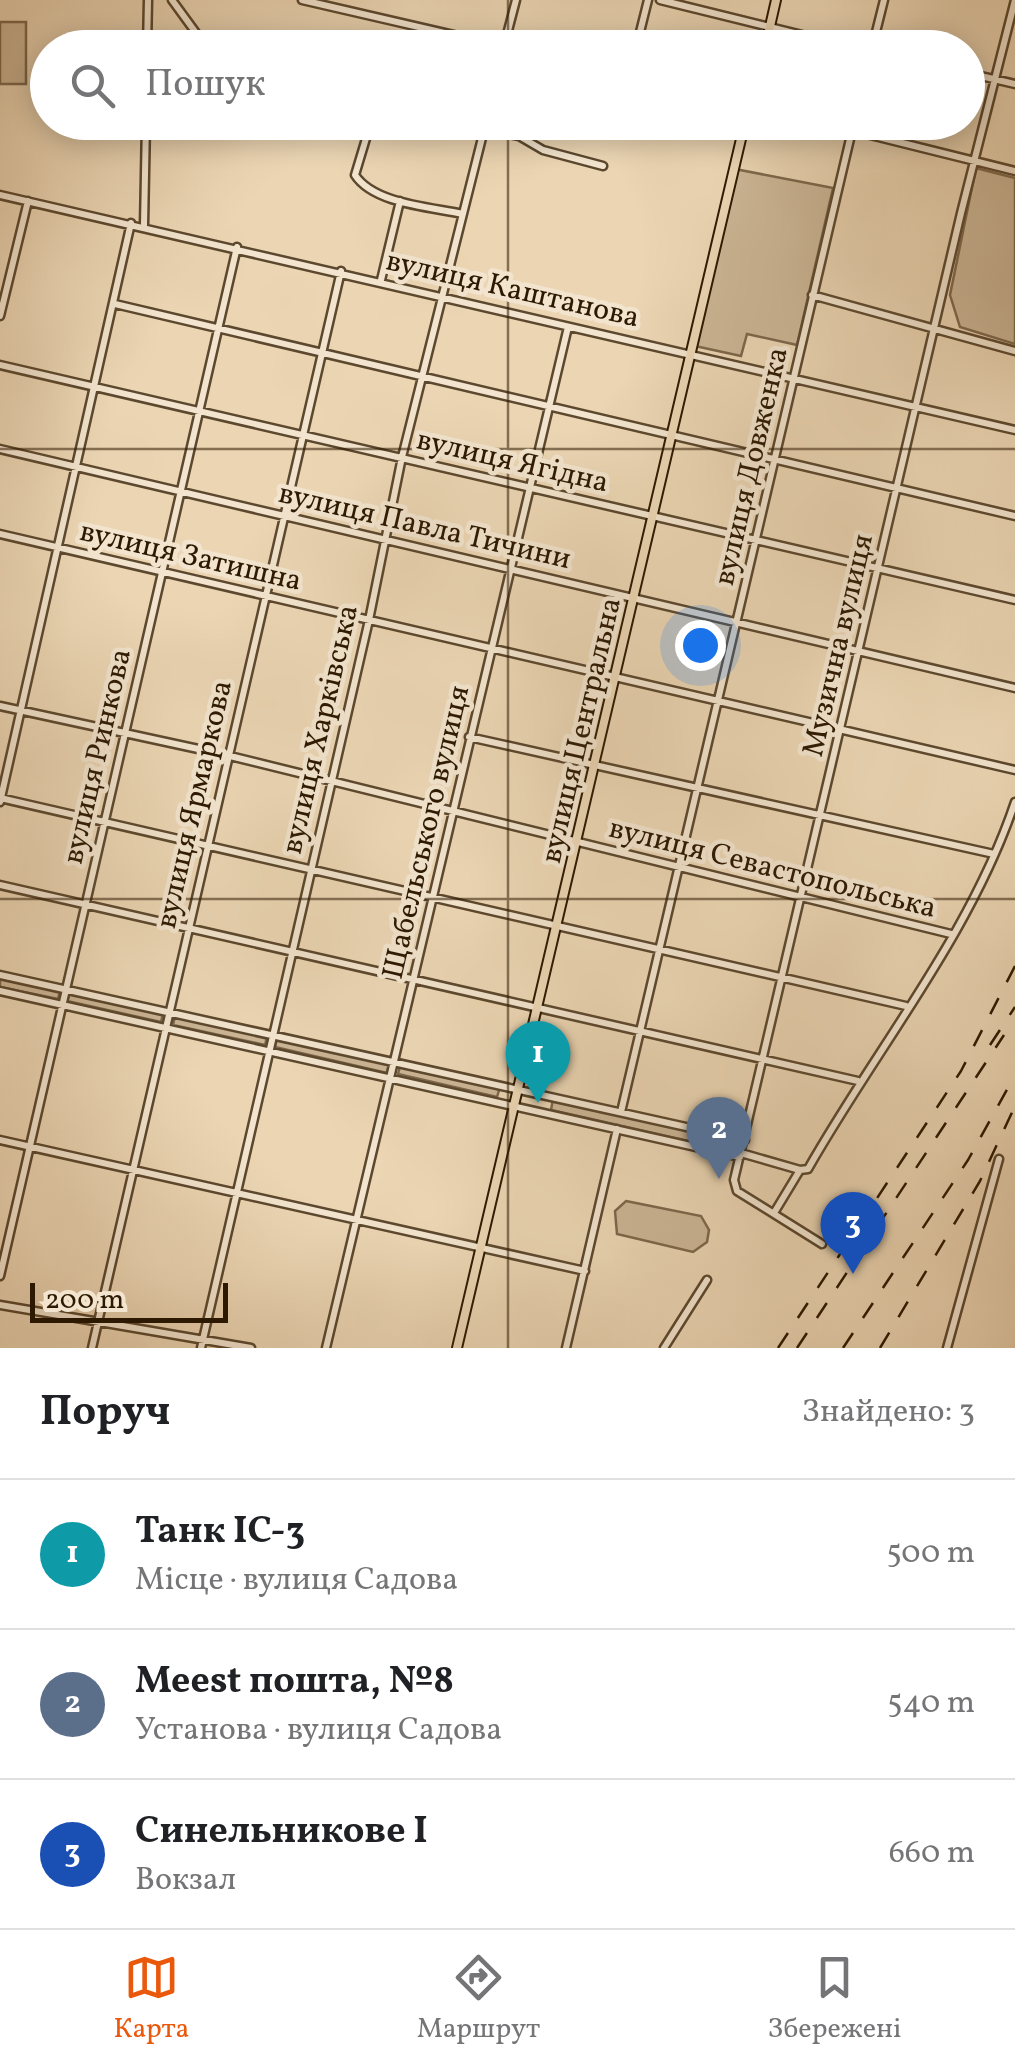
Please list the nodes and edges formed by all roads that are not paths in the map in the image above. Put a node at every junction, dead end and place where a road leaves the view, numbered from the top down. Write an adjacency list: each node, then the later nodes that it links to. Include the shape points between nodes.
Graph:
1 (148, 0): 11 (street)
2 (172, 0): 12 (street)
3 (302, 0): 13 (street)
4 (516, 0): 14 (street)
5 (648, 0): 15 (street)
6 (660, 0): 10 (street)
7 (776, 0): 10 (main road)
8 (884, 0): 18 (street)
9 (1015, 0): 20 (street, Музична вулиця)
10 (770, 27): 16 (main road); 17 (street)
11 (147, 30)
12 (194, 30)
13 (432, 30)
14 (510, 30)
15 (640, 30)
16 (769, 30)
17 (782, 30)
18 (876, 30)
19 (985, 77): 20 (street)
20 (995, 79): 21 (street); 22 (street, Музична вулиця)
21 (1015, 84)
22 (985, 118)
23 (146, 140): 39 (street)
24 (366, 140): 36 (street, via 355,175 362,186)
25 (481, 140): 37 (street, вулиця Харківська)
26 (526, 140): 32 (street)
27 (741, 140): 51 (main road, вулиця Центральна)
28 (850, 140): 43 (street, вулиця Довженка)
29 (899, 140): 31 (street)
30 (979, 140): 31 (street, Музична вулиця)
31 (974, 161): 33 (street); 48 (street, Музична вулиця)
32 (603, 166)
33 (1015, 170)
34 (0, 194): 35 (street, вулиця Каштанова)
35 (28, 201): 38 (street, вулиця Каштанова); 46 (street)
36 (400, 201): 37 (street); 42 (street)
37 (463, 214): 44 (street, вулиця Харківська)
38 (131, 223): 39 (street, вулиця Каштанова); 45 (street)
39 (144, 225): 40 (street, вулиця Каштанова)
40 (237, 247): 41 (street, вулиця Каштанова); 49 (street, вулиця Ринкова)
41 (341, 270): 42 (street, вулиця Каштанова); 52 (street, вулиця Ярмаркова)
42 (381, 280): 44 (street, вулиця Каштанова)
43 (812, 295): 48 (street); 54 (street, вулиця Довженка)
44 (442, 296): 47 (street, вулиця Каштанова); 55 (street, вулиця Харківська)
45 (115, 304): 49 (street); 56 (street)
46 (0, 316)
47 (568, 326): 51 (street, вулиця Каштанова); 57 (street, Щабельського вулиця)
48 (936, 327): 50 (street); 58 (street, Музична вулиця)
49 (217, 329): 52 (street); 59 (street, вулиця Ринкова)
50 (1015, 351)
51 (691, 352): 54 (street, вулиця Каштанова); 62 (main road, вулиця Центральна)
52 (322, 353): 55 (street); 61 (street, вулиця Ярмаркова)
53 (0, 365): 56 (street, вулиця Ягідна)
54 (794, 376): 58 (street, вулиця Каштанова); 65 (street, вулиця Довженка)
55 (420, 378): 57 (street); 64 (street, вулиця Харківська)
56 (96, 387): 59 (street, вулиця Ягідна); 66 (street)
57 (549, 406): 62 (street); 68 (street, Щабельського вулиця)
58 (917, 406): 60 (street, вулиця Каштанова); 67 (street, Музична вулиця)
59 (200, 410): 61 (street, вулиця Ягідна); 69 (street, вулиця Ринкова)
60 (1015, 430)
61 (302, 434): 64 (street, вулиця Ягідна); 70 (street, вулиця Ярмаркова)
62 (672, 436): 65 (street); 71 (main road, вулиця Центральна)
63 (0, 449): 66 (street, вулиця Павла Тичини)
64 (402, 457): 68 (street, вулиця Ягідна); 74 (street, вулиця Харківська)
65 (776, 459): 67 (street); 75 (street, вулиця Довженка)
66 (78, 467): 69 (street, вулиця Павла Тичини); 76 (street)
67 (898, 487): 72 (street); 78 (street, Музична вулиця)
68 (528, 488): 71 (street, вулиця Ягідна); 77 (street, Щабельського вулиця)
69 (182, 492): 70 (street, вулиця Павла Тичини); 79 (street, вулиця Ринкова)
70 (286, 516): 74 (street, вулиця Павла Тичини); 80 (street, вулиця Ярмаркова)
71 (653, 516): 75 (street, вулиця Ягідна); 81 (main road, вулиця Центральна)
72 (1015, 516)
73 (0, 534): 76 (street, вулиця Затишна)
74 (385, 539): 77 (street, вулиця Павла Тичини); 83 (street, вулиця Харківська)
75 (756, 540): 78 (street, вулиця Ягідна); 84 (street, вулиця Довженка)
76 (56, 548): 79 (street, вулиця Затишна); 91 (street)
77 (510, 568): 81 (street, вулиця Павла Тичини); 85 (street, Щабельського вулиця)
78 (879, 569): 82 (street, вулиця Ягідна); 86 (street, Музична вулиця)
79 (160, 572): 80 (street, вулиця Затишна); 93 (street, вулиця Ринкова)
80 (267, 596): 83 (street, вулиця Затишна); 95 (street, вулиця Ярмаркова)
81 (634, 596): 84 (street, вулиця Павла Тичини); 87 (main road, вулиця Центральна)
82 (1015, 600)
83 (369, 620): 85 (street, вулиця Затишна); 98 (street, вулиця Харківська)
84 (738, 621): 86 (street, вулиця Павла Тичини); 89 (street, вулиця Довженка)
85 (490, 648): 87 (street, вулиця Затишна); 94 (street, Щабельського вулиця)
86 (859, 649): 88 (street, вулиця Павла Тичини); 92 (street, Музична вулиця)
87 (616, 678): 89 (street, вулиця Затишна); 96 (main road, вулиця Центральна)
88 (1015, 688)
89 (718, 702): 92 (street, вулиця Затишна); 99 (street, вулиця Довженка)
90 (0, 706): 91 (street, вулиця Севастопольська)
91 (20, 711): 93 (street, вулиця Севастопольська); 100 (street)
92 (841, 733): 97 (street, вулиця Затишна); 103 (street, Музична вулиця)
93 (125, 734): 95 (street, вулиця Севастопольська); 104 (street, вулиця Ринкова)
94 (468, 737): 96 (street); 102 (street, Щабельського вулиця)
95 (226, 756): 98 (street, вулиця Севастопольська); 106 (street, вулиця Ярмаркова)
96 (596, 765): 99 (street); 105 (main road, вулиця Центральна)
97 (1015, 770)
98 (331, 782): 102 (street, вулиця Севастопольська); 109 (street, вулиця Харківська)
99 (698, 787): 103 (street); 108 (street, вулиця Довженка)
100 (0, 799): 104 (street)
101 (1015, 802): 107 (street)
102 (452, 812): 105 (street, вулиця Севастопольська); 112 (street, Щабельського вулиця)
103 (820, 813): 107 (street); 111 (street, Музична вулиця)
104 (104, 822): 106 (street); 113 (street, вулиця Ринкова)
105 (577, 842): 108 (street, вулиця Севастопольська); 114 (main road, вулиця Центральна)
106 (206, 845): 109 (street); 115 (street, вулиця Ярмаркова)
107 (994, 854): 116 (street)
108 (680, 867): 111 (street, вулиця Севастопольська); 117 (street, вулиця Довженка)
109 (309, 869): 112 (street); 118 (street, вулиця Харківська)
110 (0, 886): 113 (street)
111 (801, 896): 116 (street, вулиця Севастопольська); 120 (street, Музична вулиця)
112 (433, 897): 114 (street); 121 (street, Щабельського вулиця)
113 (85, 905): 115 (street); 122 (street, вулиця Ринкова)
114 (558, 926): 117 (street); 126 (main road, вулиця Центральна)
115 (186, 929): 118 (street); 127 (street, вулиця Ярмаркова)
116 (951, 934): 125 (street)
117 (660, 948): 120 (street); 129 (street, вулиця Довженка)
118 (290, 953): 121 (street); 130 (street, вулиця Харківська)
119 (0, 975): 122 (street)
120 (782, 976): 125 (street); 132 (street, Музична вулиця)
121 (415, 980): 126 (street); 133 (street, Щабельського вулиця)
122 (63, 989): 124 (street, вулиця Ринкова); 127 (street)
123 (0, 991): 124 (street)
124 (60, 1004): 128 (street); 142 (street, вулиця Ринкова)
125 (906, 1006): 135 (street)
126 (538, 1009): 129 (street); 136 (main road, вулиця Центральна)
127 (168, 1012): 128 (street, вулиця Ярмаркова); 130 (street)
128 (164, 1026): 131 (street); 145 (street, вулиця Ярмаркова)
129 (641, 1030): 132 (street); 138 (street, вулиця Довженка)
130 (273, 1034): 131 (street, вулиця Харківська); 133 (street)
131 (269, 1050): 134 (street); 147 (street, вулиця Харківська)
132 (764, 1059): 135 (street); 141 (street, Музична вулиця)
133 (393, 1061): 134 (street, Щабельського вулиця); 136 (street)
134 (389, 1078): 137 (street); 149 (street, Щабельського вулиця)
135 (858, 1081): 146 (street, via 808,1169)
136 (521, 1089): 137 (main road, вулиця Центральна); 138 (street)
137 (516, 1106): 139 (street); 151 (main road, вулиця Центральна)
138 (621, 1112): 141 (street)
139 (617, 1129): 143 (street); 152 (street)
140 (0, 1140): 142 (street)
141 (744, 1140): 143 (street, Музична вулиця)
142 (28, 1146): 145 (street); 153 (street, вулиця Ринкова)
143 (741, 1155): 146 (street); 148 (street, via 737,1191)
144 (999, 1159): 164 (street)
145 (132, 1168): 147 (street); 156 (street, вулиця Ярмаркова)
146 (800, 1170): 148 (street)
147 (234, 1190): 149 (street); 157 (street, вулиця Харківська)
148 (774, 1213): 150 (street)
149 (356, 1216): 151 (street); 160 (street, Щабельського вулиця)
150 (822, 1244)
151 (483, 1249): 152 (street); 161 (main road, вулиця Центральна)
152 (584, 1271): 162 (street)
153 (0, 1276)
154 (707, 1280): 163 (street)
155 (0, 1305): 156 (street)
156 (98, 1321): 157 (street); 158 (street, вулиця Ярмаркова)
157 (202, 1344): 159 (street)
158 (92, 1348)
159 (251, 1348)
160 (326, 1348)
161 (457, 1348)
162 (566, 1348)
163 (664, 1348)
164 (947, 1348)

